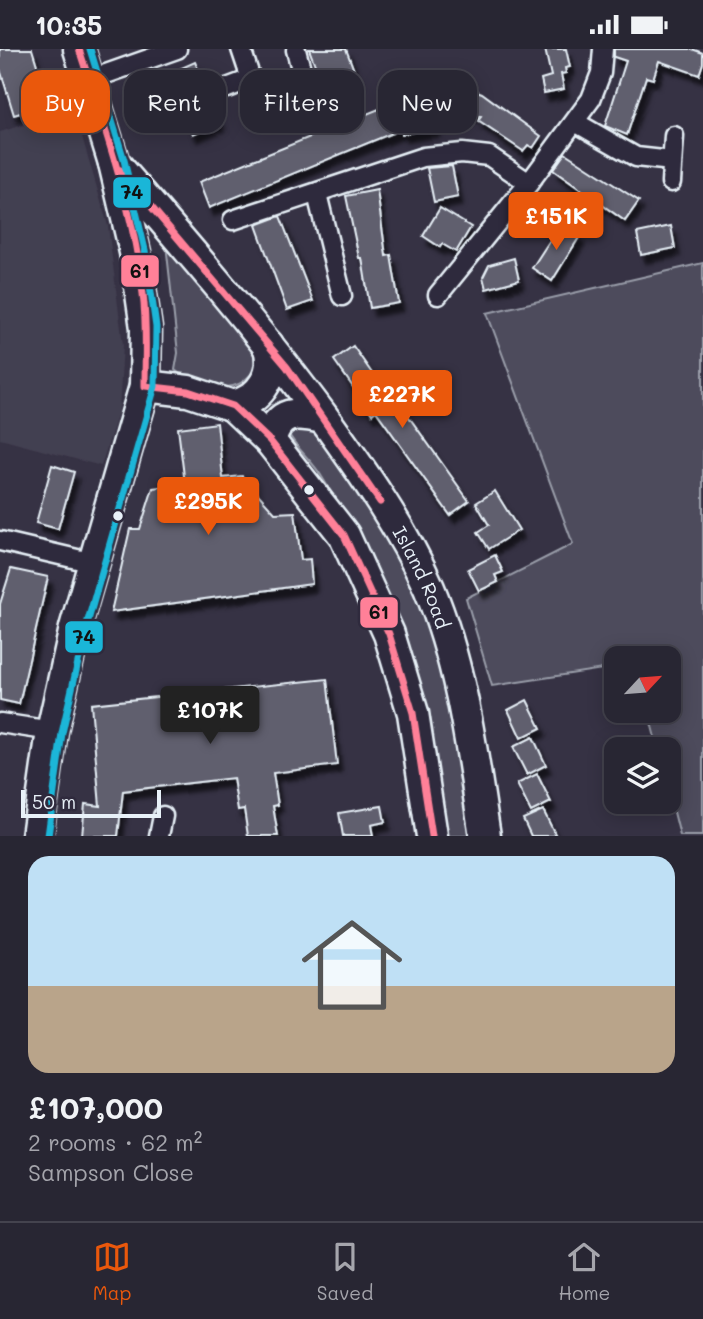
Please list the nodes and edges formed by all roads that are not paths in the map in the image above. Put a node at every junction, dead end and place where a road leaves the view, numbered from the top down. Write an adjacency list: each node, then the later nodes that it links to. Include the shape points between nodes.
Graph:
1 (79, 49): 6 (main road)
2 (177, 49): 9 (street)
3 (241, 49): 7 (street)
4 (603, 49): 12 (street, via 601,73)
5 (296, 50): 8 (street)
6 (86, 70)
7 (248, 70)
8 (301, 70)
9 (110, 73)
10 (240, 83): 11 (street)
11 (227, 88)
12 (575, 122): 15 (street, via 636,156); 18 (street)
13 (105, 133): 16 (main road)
14 (674, 136): 15 (street)
15 (672, 161): 17 (street)
16 (114, 163): 23 (main road, Island Road); 24 (main road, via 145,313)
17 (671, 182)
18 (529, 183): 19 (street, via 489,156 462,153 423,157); 21 (street)
19 (317, 194): 20 (street); 22 (street)
20 (233, 220)
21 (438, 295)
22 (342, 296)
23 (268, 345): 25 (main road, via 273,362 270,374 251,399); 26 (main road, Island Road)
24 (145, 386): 25 (main road, via 188,391); 29 (main road)
25 (233, 406): 27 (main road)
26 (323, 418): 27 (main road, via 307,414 283,417 274,426); 36 (main road, Island Road, via 404,538 429,588 463,698)
27 (270, 441): 35 (main road, via 344,535 370,587 413,713)
28 (0, 541): 29 (street)
29 (94, 563): 31 (main road)
30 (0, 723): 31 (street)
31 (52, 731): 33 (main road)
32 (163, 815): 34 (street)
33 (37, 836)
34 (159, 836)
35 (432, 836)
36 (485, 836)

